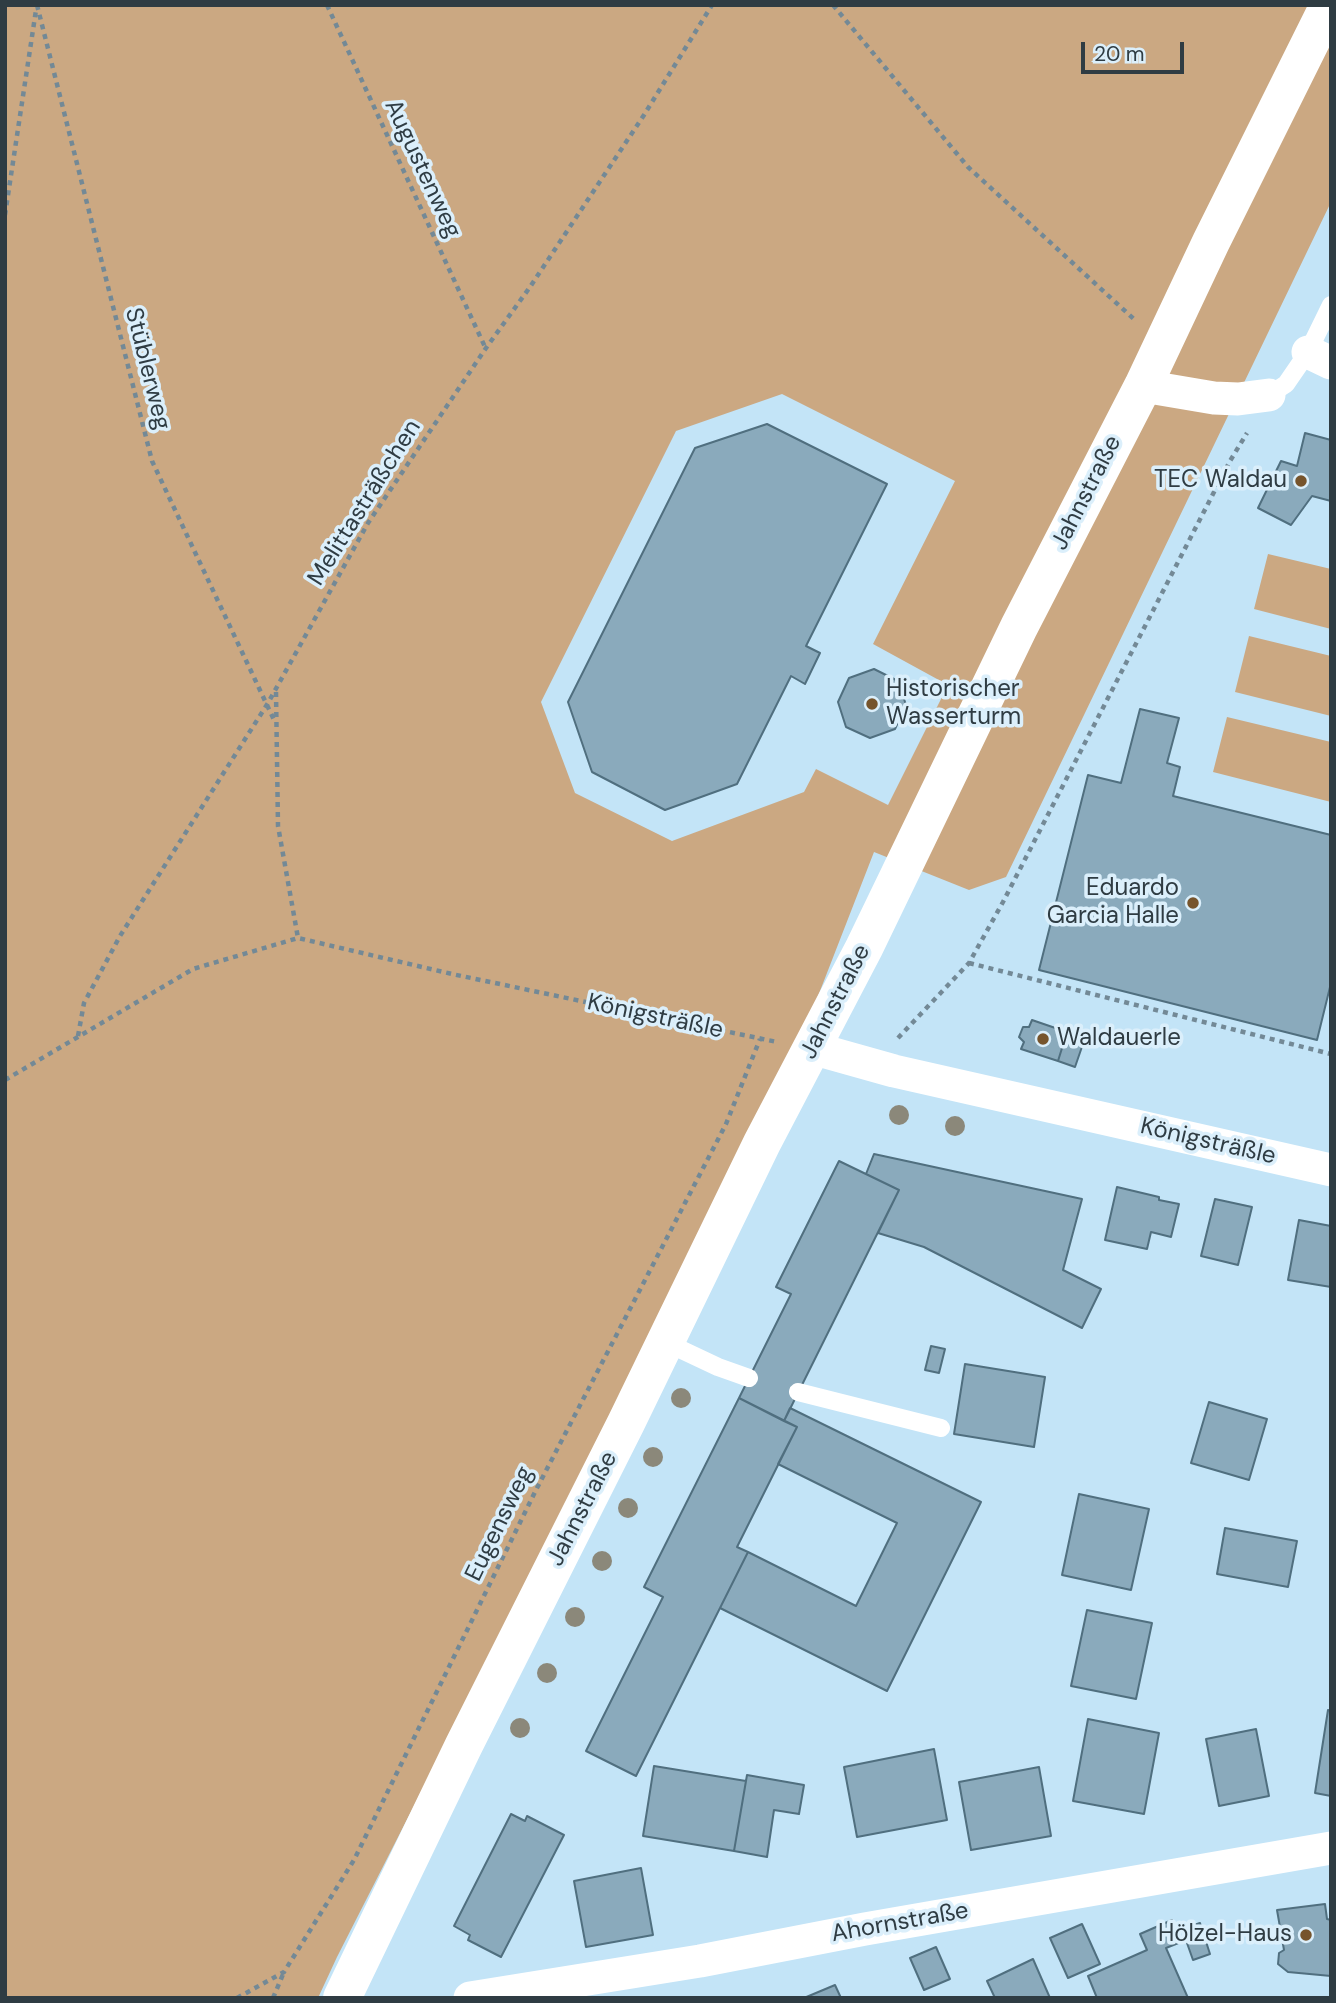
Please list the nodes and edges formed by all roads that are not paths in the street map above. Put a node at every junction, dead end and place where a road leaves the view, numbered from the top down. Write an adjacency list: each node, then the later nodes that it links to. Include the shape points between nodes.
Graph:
1 (1329, 5): 4 (main road, Jahnstraße)
2 (1331, 305): 3 (lane)
3 (1320, 357): 5 (lane)
4 (1143, 386): 5 (street, via 1238,400); 6 (main road, Jahnstraße)
5 (1269, 395)
6 (812, 1048): 7 (street, Königsträßle, via 877,1067); 8 (main road, Jahnstraße)
7 (1331, 1170)
8 (665, 1342): 9 (lane); 13 (main road, Jahnstraße)
9 (749, 1378)
10 (799, 1392): 11 (lane)
11 (941, 1428)
12 (1331, 1848): 14 (street, Ahornstraße)
13 (342, 1998)
14 (470, 1998)

